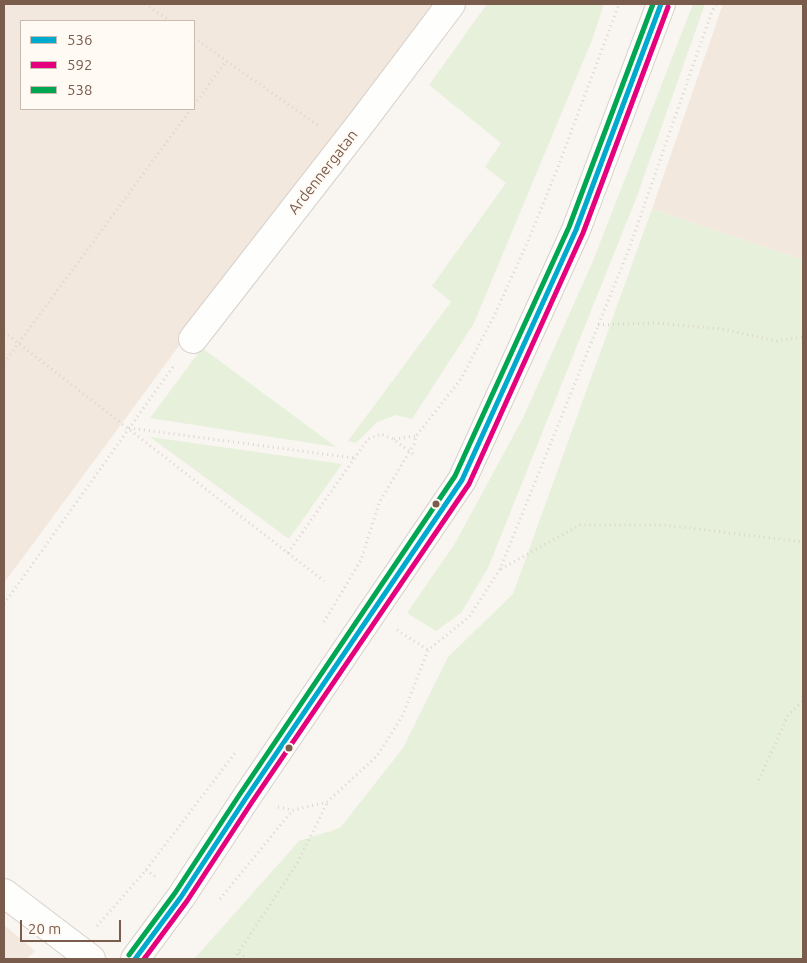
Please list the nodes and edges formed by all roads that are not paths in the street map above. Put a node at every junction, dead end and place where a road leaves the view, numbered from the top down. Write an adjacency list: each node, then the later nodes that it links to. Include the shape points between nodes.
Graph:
1 (450, 4): 3 (street, Ardennergatan)
2 (661, 4): 6 (street, via 576,230 462,480 181,897)
3 (193, 339)
4 (4, 893): 5 (street)
5 (84, 954)
6 (135, 959)

